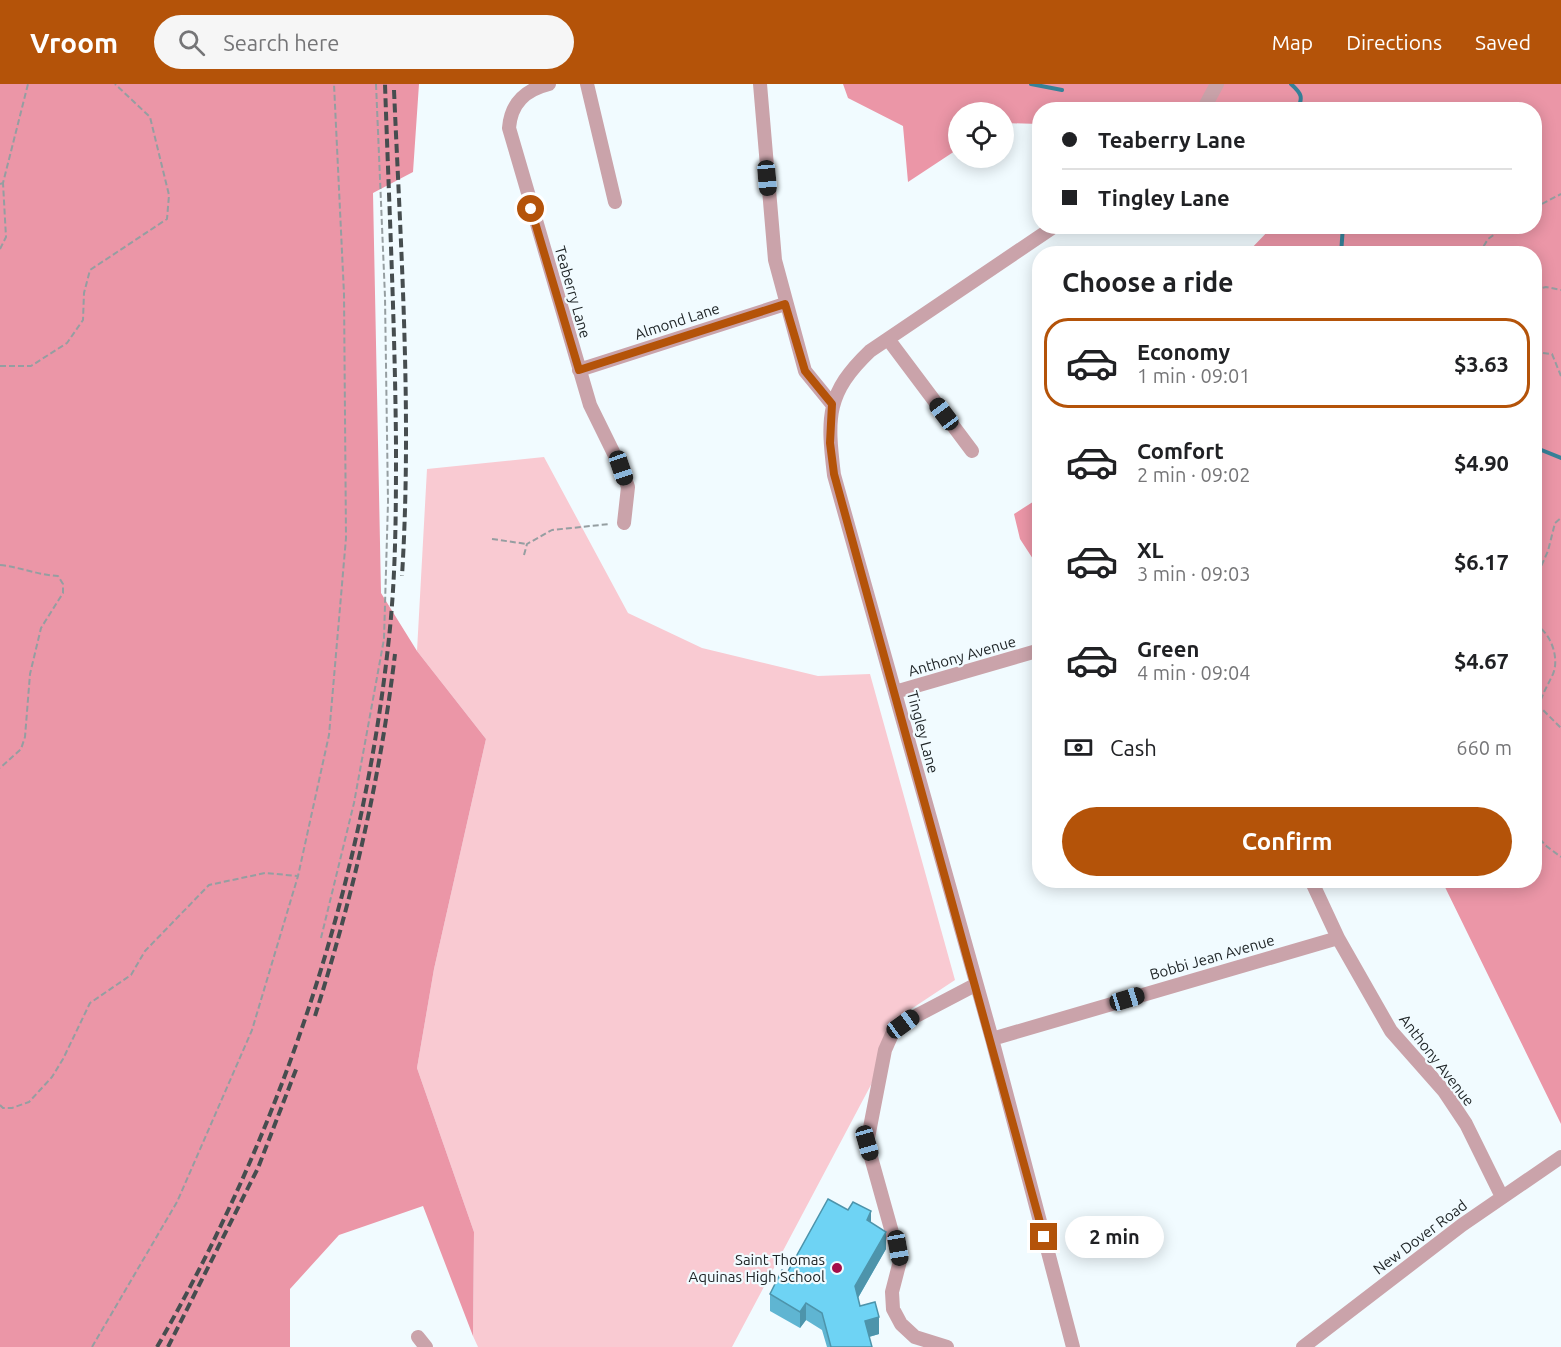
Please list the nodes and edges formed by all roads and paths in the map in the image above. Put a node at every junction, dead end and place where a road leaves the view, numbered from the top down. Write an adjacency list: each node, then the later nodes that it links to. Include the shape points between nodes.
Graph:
1 (28, 84): 10 (path)
2 (115, 84): 23 (path, via 150,117 169,195 167,219 90,270 83,320 67,343 32,366)
3 (334, 84): 44 (path, via 344,294 346,538 329,735)
4 (376, 84): 46 (path, via 387,456 384,639 354,803)
5 (549, 84): 24 (street, Teaberry Lane, via 522,97 514,107 509,128)
6 (587, 84): 12 (street)
7 (760, 84): 20 (street, via 775,260)
8 (1217, 84): 9 (street)
9 (1207, 102)
10 (1, 183): 17 (path, via 6,237)
11 (1561, 194): 13 (path)
12 (615, 202)
13 (1542, 204)
14 (1043, 234): 21 (street, Tingley Lane)
15 (1495, 234): 16 (path)
16 (1484, 246)
17 (0, 249)
18 (1542, 288): 19 (path)
19 (1561, 290)
20 (785, 304): 24 (street, Almond Lane); 26 (street, via 805,371)
21 (888, 339): 26 (street, Tingley Lane, via 846,376); 27 (street)
22 (1542, 353): 25 (path, via 1552,354)
23 (0, 366)
24 (579, 370): 29 (street, Teaberry Lane, via 590,405 628,488)
25 (1561, 376)
26 (832, 404): 37 (street, Tingley Lane, via 830,443 834,474)
27 (972, 451)
28 (1561, 518): 33 (path, via 1555,523)
29 (624, 523): 31 (path, via 567,527)
30 (492, 539): 31 (path)
31 (527, 544): 32 (path)
32 (524, 555)
33 (1542, 564)
34 (0, 565): 41 (path, via 58,576 63,593 41,628 30,674 21,749)
35 (1542, 627): 38 (path, via 1551,640 1554,672)
36 (1032, 652): 37 (street, Anthony Avenue)
37 (895, 692): 48 (street, Tingley Lane)
38 (1542, 699)
39 (1542, 709): 40 (path)
40 (1561, 728)
41 (0, 768)
42 (1542, 841): 43 (path)
43 (1561, 857)
44 (298, 876): 50 (path, via 265,873 209,885 145,951 130,975 90,1004 52,1077 29,1102 12,1108); 53 (path, via 252,1030 182,1191)
45 (1315, 888): 47 (street, Anthony Avenue)
46 (321, 938)
47 (1338, 938): 49 (street, Bobbi Jean Avenue); 52 (street, Anthony Avenue, via 1391,1031 1444,1091 1466,1124)
48 (975, 985): 49 (street, Tingley Lane); 54 (street, via 893,1032 885,1050 867,1143 899,1255 893,1309 915,1337)
49 (992, 1039): 55 (street, Tingley Lane)
50 (0, 1105)
51 (1561, 1157): 52 (street, New Dover Road)
52 (1502, 1197): 56 (street, New Dover Road)
53 (92, 1347)
54 (947, 1347)
55 (1073, 1347)
56 (1303, 1347)

